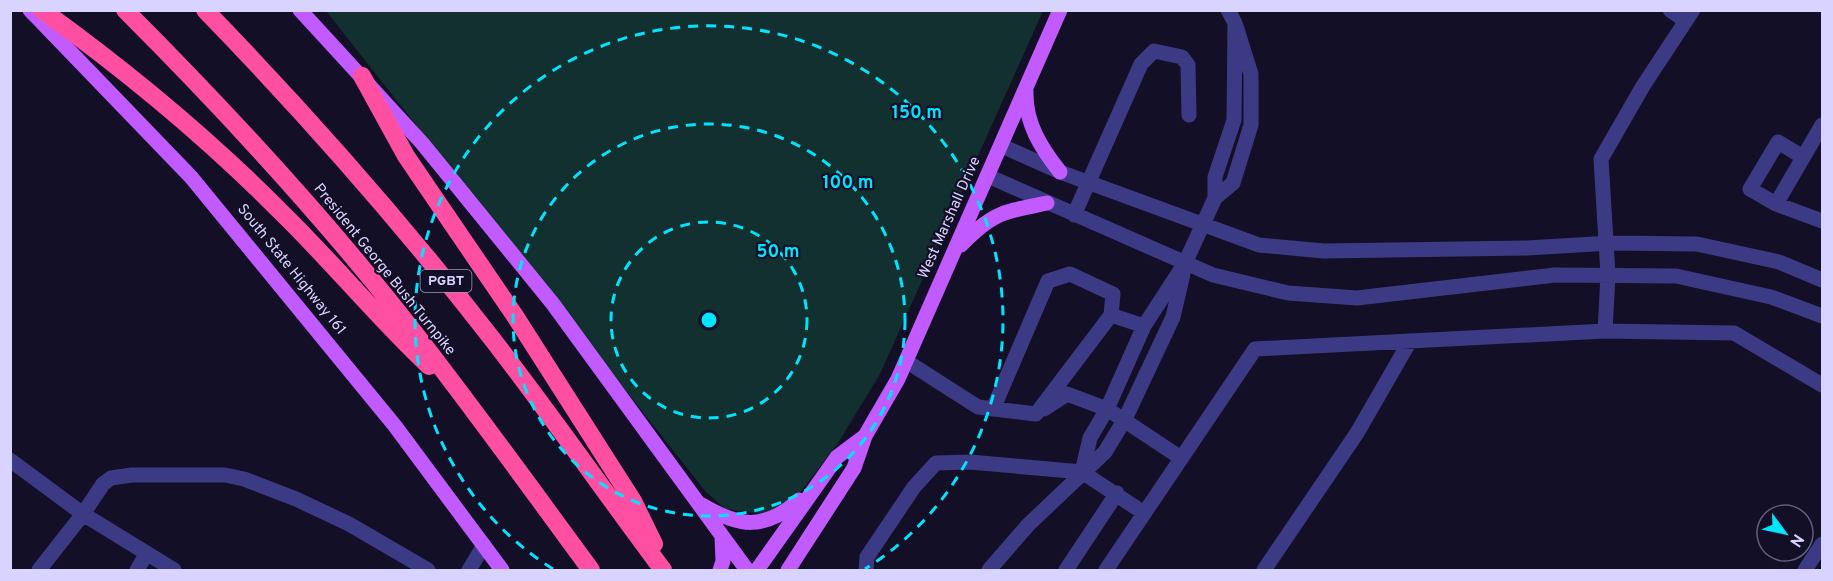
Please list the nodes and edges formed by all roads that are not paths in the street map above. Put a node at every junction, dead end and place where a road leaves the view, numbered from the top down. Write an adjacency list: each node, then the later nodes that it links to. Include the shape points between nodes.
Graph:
1 (30, 10): 51 (main road, South State Highway 161, via 191,177 394,426)
2 (42, 10): 36 (highway, via 162,102 283,213 400,339)
3 (125, 10): 36 (highway, President George Bush Turnpike, via 300,196)
4 (205, 10): 61 (highway, PGBT, via 315,126 438,271)
5 (300, 10): 10 (main road)
6 (1060, 10): 11 (main road, West Marshall Drive)
7 (1670, 10): 8 (lane)
8 (1690, 16): 24 (lane, via 1601,159)
9 (1231, 17): 23 (lane, via 1251,74 1251,125 1233,183 1215,198)
10 (362, 76): 47 (main road, via 553,304); 61 (highway, via 406,156 633,501)
11 (1026, 88): 14 (main road, West Marshall Drive); 16 (main road, via 1033,129 1042,150)
12 (1189, 115): 18 (lane, via 1188,65 1182,57 1154,51 1141,64)
13 (1822, 125): 15 (lane)
14 (1002, 146): 16 (lane); 17 (main road, West Marshall Drive)
15 (1803, 157): 20 (lane); 20 (lane, via 1778,142 1750,189)
16 (1060, 172): 18 (lane)
17 (988, 176): 19 (lane); 25 (main road, West Marshall Drive)
18 (1088, 182): 21 (lane); 23 (lane)
19 (1047, 203): 21 (lane); 25 (main road, via 1011,208 984,221)
20 (1776, 204): 22 (lane)
21 (1074, 215): 26 (lane)
22 (1822, 221)
23 (1203, 226): 24 (lane, via 1259,245 1324,251); 26 (lane)
24 (1607, 243): 27 (lane); 28 (lane, via 1707,246 1779,262)
25 (953, 254): 34 (main road, West Marshall Drive)
26 (1185, 263): 27 (lane, via 1213,275 1288,293 1357,298 1555,274); 31 (lane); 40 (lane, via 1173,317)
27 (1608, 275): 30 (lane, via 1676,276 1771,297); 32 (lane)
28 (1822, 280)
29 (1111, 315): 31 (lane); 37 (lane, via 1113,294 1070,274 1048,280); 39 (lane)
30 (1822, 316)
31 (1144, 326): 38 (lane)
32 (1605, 331): 33 (lane); 35 (lane, via 1734,333)
33 (1410, 341): 42 (lane, via 1255,349); 70 (lane, via 1357,433)
34 (906, 361): 37 (lane, via 978,407); 41 (main road, West Marshall Drive)
35 (1822, 385)
36 (465, 400): 60 (highway, President George Bush Turnpike)
37 (993, 409): 39 (lane)
38 (1107, 409): 39 (lane, via 1067,394); 40 (lane); 44 (lane, via 1090,438)
39 (1036, 414)
40 (1125, 419): 42 (lane); 44 (lane, via 1105,452)
41 (865, 436): 45 (main road, West Marshall Drive, via 837,457); 65 (main road, West Marshall Drive, via 854,468)
42 (1181, 458): 48 (lane)
43 (10, 460): 49 (lane)
44 (1082, 471): 46 (lane); 66 (lane, via 936,463 914,487 867,557); 67 (lane)
45 (813, 488): 47 (main road, via 790,508 753,523 736,523); 64 (main road, West Marshall Drive)
46 (1117, 493): 48 (lane); 68 (lane)
47 (695, 502): 50 (main road)
48 (1144, 513): 69 (lane)
49 (83, 514): 53 (lane); 54 (lane); 57 (lane, via 111,478 225,475 317,509)
50 (722, 537): 62 (main road); 63 (main road)
51 (484, 544): 58 (lane); 59 (main road, South State Highway 161)
52 (1822, 544): 71 (lane)
53 (147, 554): 55 (lane); 56 (lane)
54 (39, 570)
55 (136, 570)
56 (174, 570)
57 (428, 570)
58 (469, 570)
59 (502, 570)
60 (591, 570)
61 (665, 570)
62 (720, 570)
63 (747, 570)
64 (757, 570)
65 (788, 570)
66 (866, 570)
67 (989, 570)
68 (1066, 570)
69 (1106, 570)
70 (1264, 570)
71 (1805, 570)

